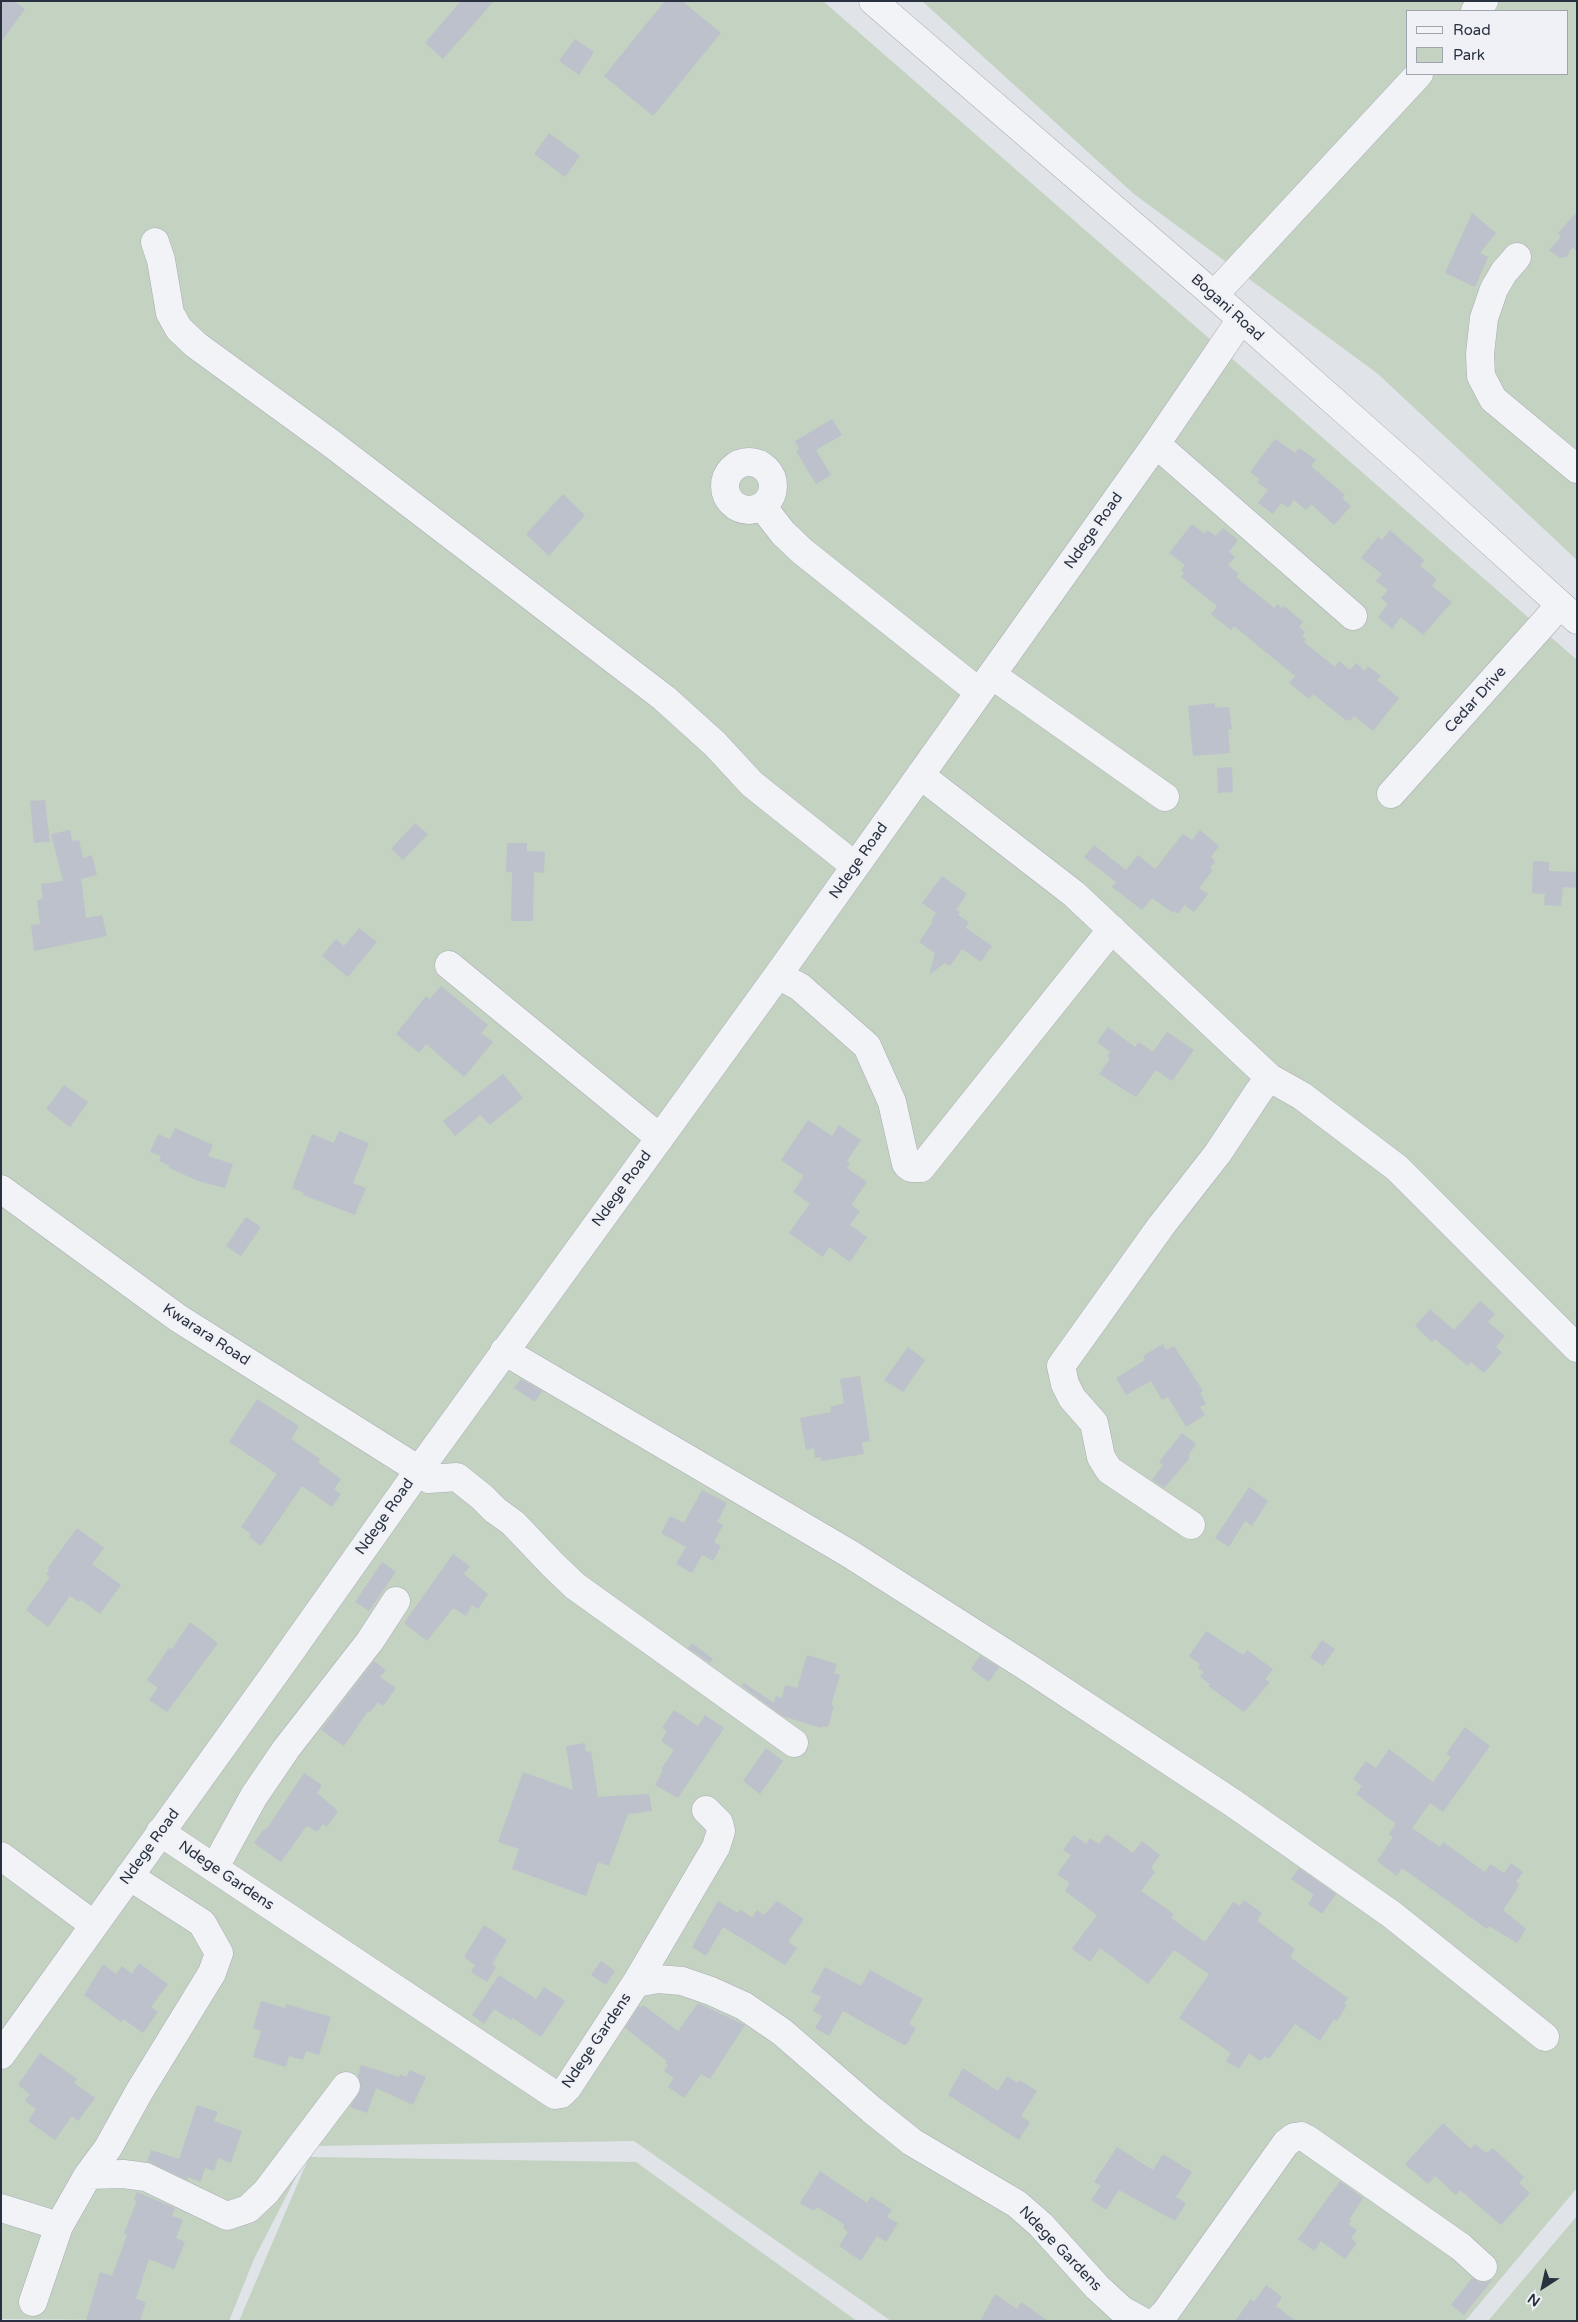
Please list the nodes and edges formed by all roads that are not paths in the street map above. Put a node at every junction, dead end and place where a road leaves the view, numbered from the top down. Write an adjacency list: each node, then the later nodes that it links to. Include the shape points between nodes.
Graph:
1 (873, 1): 5 (street, Bogani Road)
2 (1418, 75): 5 (street)
3 (155, 242): 16 (street, via 170,313 179,329 196,345 332,444 664,698 715,744 752,784)
4 (1517, 257): 8 (street, via 1494,290 1484,318 1481,376 1493,399)
5 (1214, 296): 6 (street, Bogani Road)
6 (1240, 321): 7 (street, Ndege Road); 10 (street, Bogani Road, via 1406,465)
7 (1156, 444): 11 (street); 12 (street, Ndege Road)
8 (1577, 469)
9 (762, 506): 12 (street, via 802,551)
10 (1568, 613): 14 (street, Cedar Drive)
11 (1354, 616)
12 (985, 684): 13 (street, Ndege Road); 15 (street)
13 (920, 775): 16 (street, Ndege Road); 17 (street, via 1074,894)
14 (1392, 794)
15 (1166, 797)
16 (855, 866): 19 (street, Ndege Road)
17 (1112, 929): 19 (street, via 921,1168 911,1168 906,1164 892,1102 866,1046 800,987); 20 (street)
18 (449, 965): 21 (street)
19 (778, 975): 21 (street, Ndege Road)
20 (1270, 1078): 23 (street, via 1302,1096 1397,1168); 26 (street, via 1061,1366 1072,1398 1094,1423 1101,1457 1109,1470)
21 (660, 1138): 24 (street, Ndege Road)
22 (1, 1189): 25 (street, Kwarara Road, via 178,1318)
23 (1577, 1348)
24 (504, 1351): 25 (street, Ndege Road); 36 (street, via 850,1554 1209,1787 1391,1914)
25 (418, 1470): 28 (street, Kwarara Road, via 429,1479 457,1477 513,1523 576,1586); 30 (street, Ndege Road)
26 (1191, 1525)
27 (396, 1601): 32 (street, via 370,1641 286,1749 254,1796)
28 (794, 1743)
29 (706, 1810): 35 (street, via 719,1823 721,1831 716,1847)
30 (160, 1832): 32 (street, Ndege Gardens); 33 (street, Ndege Road)
31 (1, 1856): 34 (street)
32 (215, 1867): 35 (street, Ndege Gardens, via 555,2095 568,2087)
33 (129, 1876): 34 (street, Ndege Road); 39 (street, via 202,1923 219,1953 212,1973 108,2148)
34 (94, 1925): 37 (street, Ndege Road)
35 (636, 1983): 44 (street, Ndege Gardens, via 658,1979 682,1981 719,1994 759,2016 912,2142 1017,2204 1041,2225 1103,2293 1122,2310)
36 (1545, 2037)
37 (1, 2055)
38 (346, 2086): 39 (street, via 266,2192 248,2209 227,2216 146,2177)
39 (88, 2175): 41 (street)
40 (1, 2208): 41 (street)
41 (59, 2226): 43 (street)
42 (1483, 2267): 45 (street, via 1307,2139 1294,2137 1286,2143)
43 (33, 2302)
44 (1142, 2321)
45 (1157, 2321)

